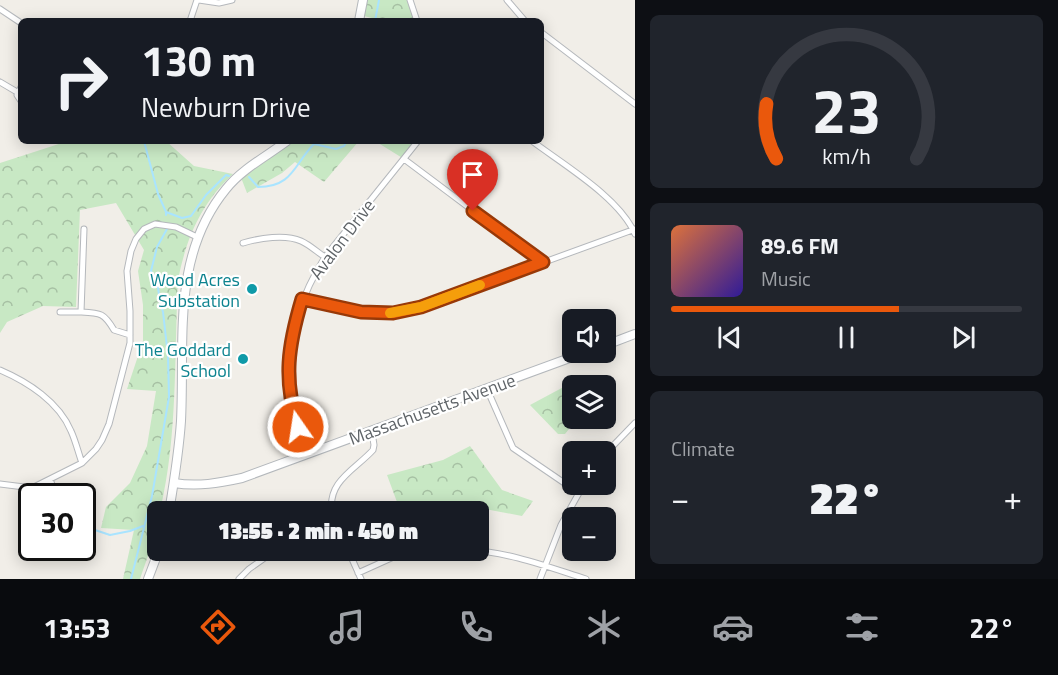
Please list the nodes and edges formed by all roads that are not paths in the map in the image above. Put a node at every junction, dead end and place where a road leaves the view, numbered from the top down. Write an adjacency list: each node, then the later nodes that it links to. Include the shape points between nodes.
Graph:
1 (198, 0): 2 (street); 7 (street)
2 (232, 0)
3 (363, 0): 8 (main road)
4 (410, 0): 9 (street)
5 (507, 0): 10 (street)
6 (0, 9): 11 (street)
7 (191, 18)
8 (360, 18)
9 (416, 18)
10 (522, 18)
11 (18, 21)
12 (544, 35): 15 (street)
13 (0, 82): 14 (street)
14 (18, 89)
15 (635, 104)
16 (283, 144): 22 (main road, via 228,186 207,214)
17 (416, 144): 19 (street, Avalon Drive)
18 (536, 144): 21 (street, via 612,201)
19 (404, 159): 24 (street, Avalon Drive); 25 (street)
20 (84, 229): 28 (street)
21 (634, 231): 25 (street)
22 (197, 237): 30 (street, via 176,227 155,224 136,239 127,271); 43 (main road, via 185,286 181,422)
23 (243, 243): 24 (street, via 296,239)
24 (325, 257): 26 (street, Avalon Drive)
25 (543, 262): 26 (street, via 421,307 393,313 361,312)
26 (302, 299): 38 (street, Avalon Drive, via 292,334 288,372 292,408)
27 (60, 312): 28 (street)
28 (81, 312): 30 (street, via 102,315 114,330)
29 (635, 334): 31 (main road)
30 (130, 335): 39 (street, via 127,360 106,431)
31 (616, 341)
32 (562, 361): 34 (main road, Massachusetts Avenue)
33 (0, 369): 39 (street, via 49,401 70,429)
34 (487, 389): 36 (main road, Massachusetts Avenue); 41 (street, via 513,448)
35 (635, 423): 37 (street)
36 (372, 432): 38 (main road, Massachusetts Avenue); 47 (street, via 373,450 341,478)
37 (616, 443)
38 (306, 454): 43 (main road, Massachusetts Avenue, via 212,485)
39 (82, 463): 40 (street)
40 (50, 479): 42 (street); 44 (street, via 32,488)
41 (562, 481)
42 (52, 483)
43 (174, 483): 46 (main road)
44 (0, 484)
45 (578, 495): 53 (street)
46 (171, 501)
47 (331, 501)
48 (489, 552): 53 (street)
49 (155, 561): 55 (main road)
50 (260, 561): 56 (street)
51 (353, 561): 54 (street)
52 (388, 561): 54 (street)
53 (545, 566): 57 (street); 58 (street)
54 (359, 576)
55 (148, 579)
56 (239, 579)
57 (540, 579)
58 (586, 579)

